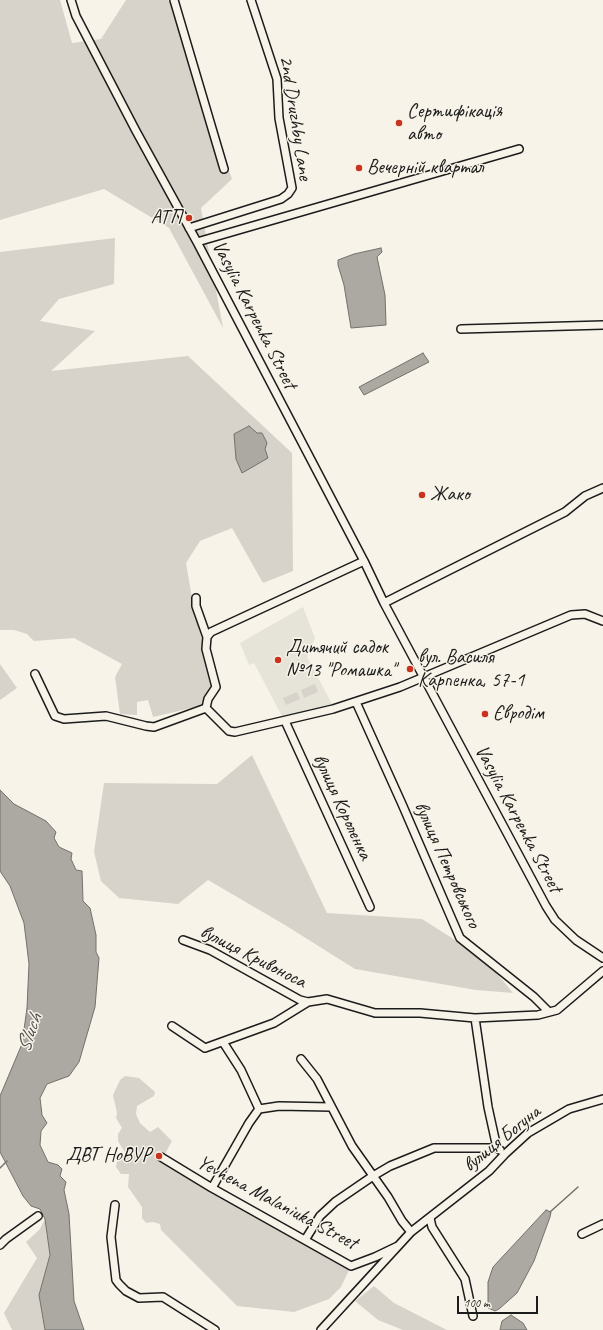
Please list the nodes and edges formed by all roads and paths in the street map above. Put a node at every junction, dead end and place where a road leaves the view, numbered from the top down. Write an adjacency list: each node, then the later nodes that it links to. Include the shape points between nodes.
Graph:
1 (71, 0): 6 (street, via 76,16)
2 (174, 0): 5 (street)
3 (252, 0): 6 (street, 2nd Druzhby Lane, via 277,79 279,118 293,185 285,197)
4 (519, 148): 7 (street, Vasylia Karpenka Street)
5 (224, 169)
6 (189, 228): 7 (street)
7 (197, 242): 11 (street, Vasylia Karpenka Street)
8 (603, 325): 9 (street)
9 (461, 329)
10 (603, 488): 13 (street, via 585,496 565,512)
11 (364, 560): 13 (street, Vasylia Karpenka Street); 15 (street, via 211,632)
12 (196, 598): 15 (street, via 196,606)
13 (384, 603): 17 (street, Vasylia Karpenka Street)
14 (603, 621): 17 (street, via 585,614 572,615)
15 (207, 637): 19 (street, via 206,649 216,687 208,699)
16 (35, 674): 19 (street, via 55,716 64,719 106,716 154,727)
17 (425, 677): 18 (street); 23 (street, Vasylia Karpenka Street, via 546,906 555,920 576,940)
18 (356, 702): 20 (street); 26 (street, вулиця Петровського, via 460,938)
19 (206, 708): 20 (street, via 229,731 235,732)
20 (285, 721): 21 (street, вулиця Короленка)
21 (370, 907)
22 (183, 940): 25 (street, вулиця Кривоноса, via 210,950)
23 (603, 958)
24 (603, 971): 26 (street, вулиця Кривоноса, via 557,1010)
25 (308, 1002): 27 (street, вулиця Кривоноса, via 333,1000 345,1006 375,1013 420,1013); 29 (street, вулиця Кривоноса, via 274,1023)
26 (549, 1012): 27 (street, вулиця Кривоноса, via 538,1015)
27 (475, 1018): 34 (street, via 488,1107)
28 (172, 1026): 29 (street, вулиця Кривоноса, via 205,1048)
29 (223, 1042): 33 (street, via 241,1070)
30 (301, 1059): 32 (street, via 317,1079)
31 (603, 1099): 35 (street, вулиця Богуна, via 569,1109 550,1119 528,1133)
32 (331, 1107): 33 (street, via 279,1106); 37 (street, via 352,1146)
33 (259, 1109): 38 (street)
34 (497, 1148): 35 (street); 37 (street, via 434,1148)
35 (505, 1154): 41 (street, вулиця Богуна, via 489,1172)
36 (161, 1157): 38 (street, Yevhena Malaniuka Street)
37 (373, 1176): 43 (street); 45 (street, via 335,1202 320,1216)
38 (212, 1188): 45 (street, Yevhena Malaniuka Street)
39 (115, 1205): 49 (street, via 111,1237 116,1280 119,1284 139,1298 163,1297)
40 (38, 1216): 47 (street)
41 (430, 1218): 43 (street, вулиця Богуна); 48 (street, via 432,1227 465,1279)
42 (603, 1224): 44 (street)
43 (411, 1232): 46 (street, вулиця Богуна)
44 (582, 1234)
45 (305, 1240): 46 (street, Yevhena Malaniuka Street, via 350,1266)
46 (401, 1244): 50 (street, вулиця Богуна)
47 (0, 1245)
48 (472, 1316)
49 (215, 1330)
50 (321, 1330)

